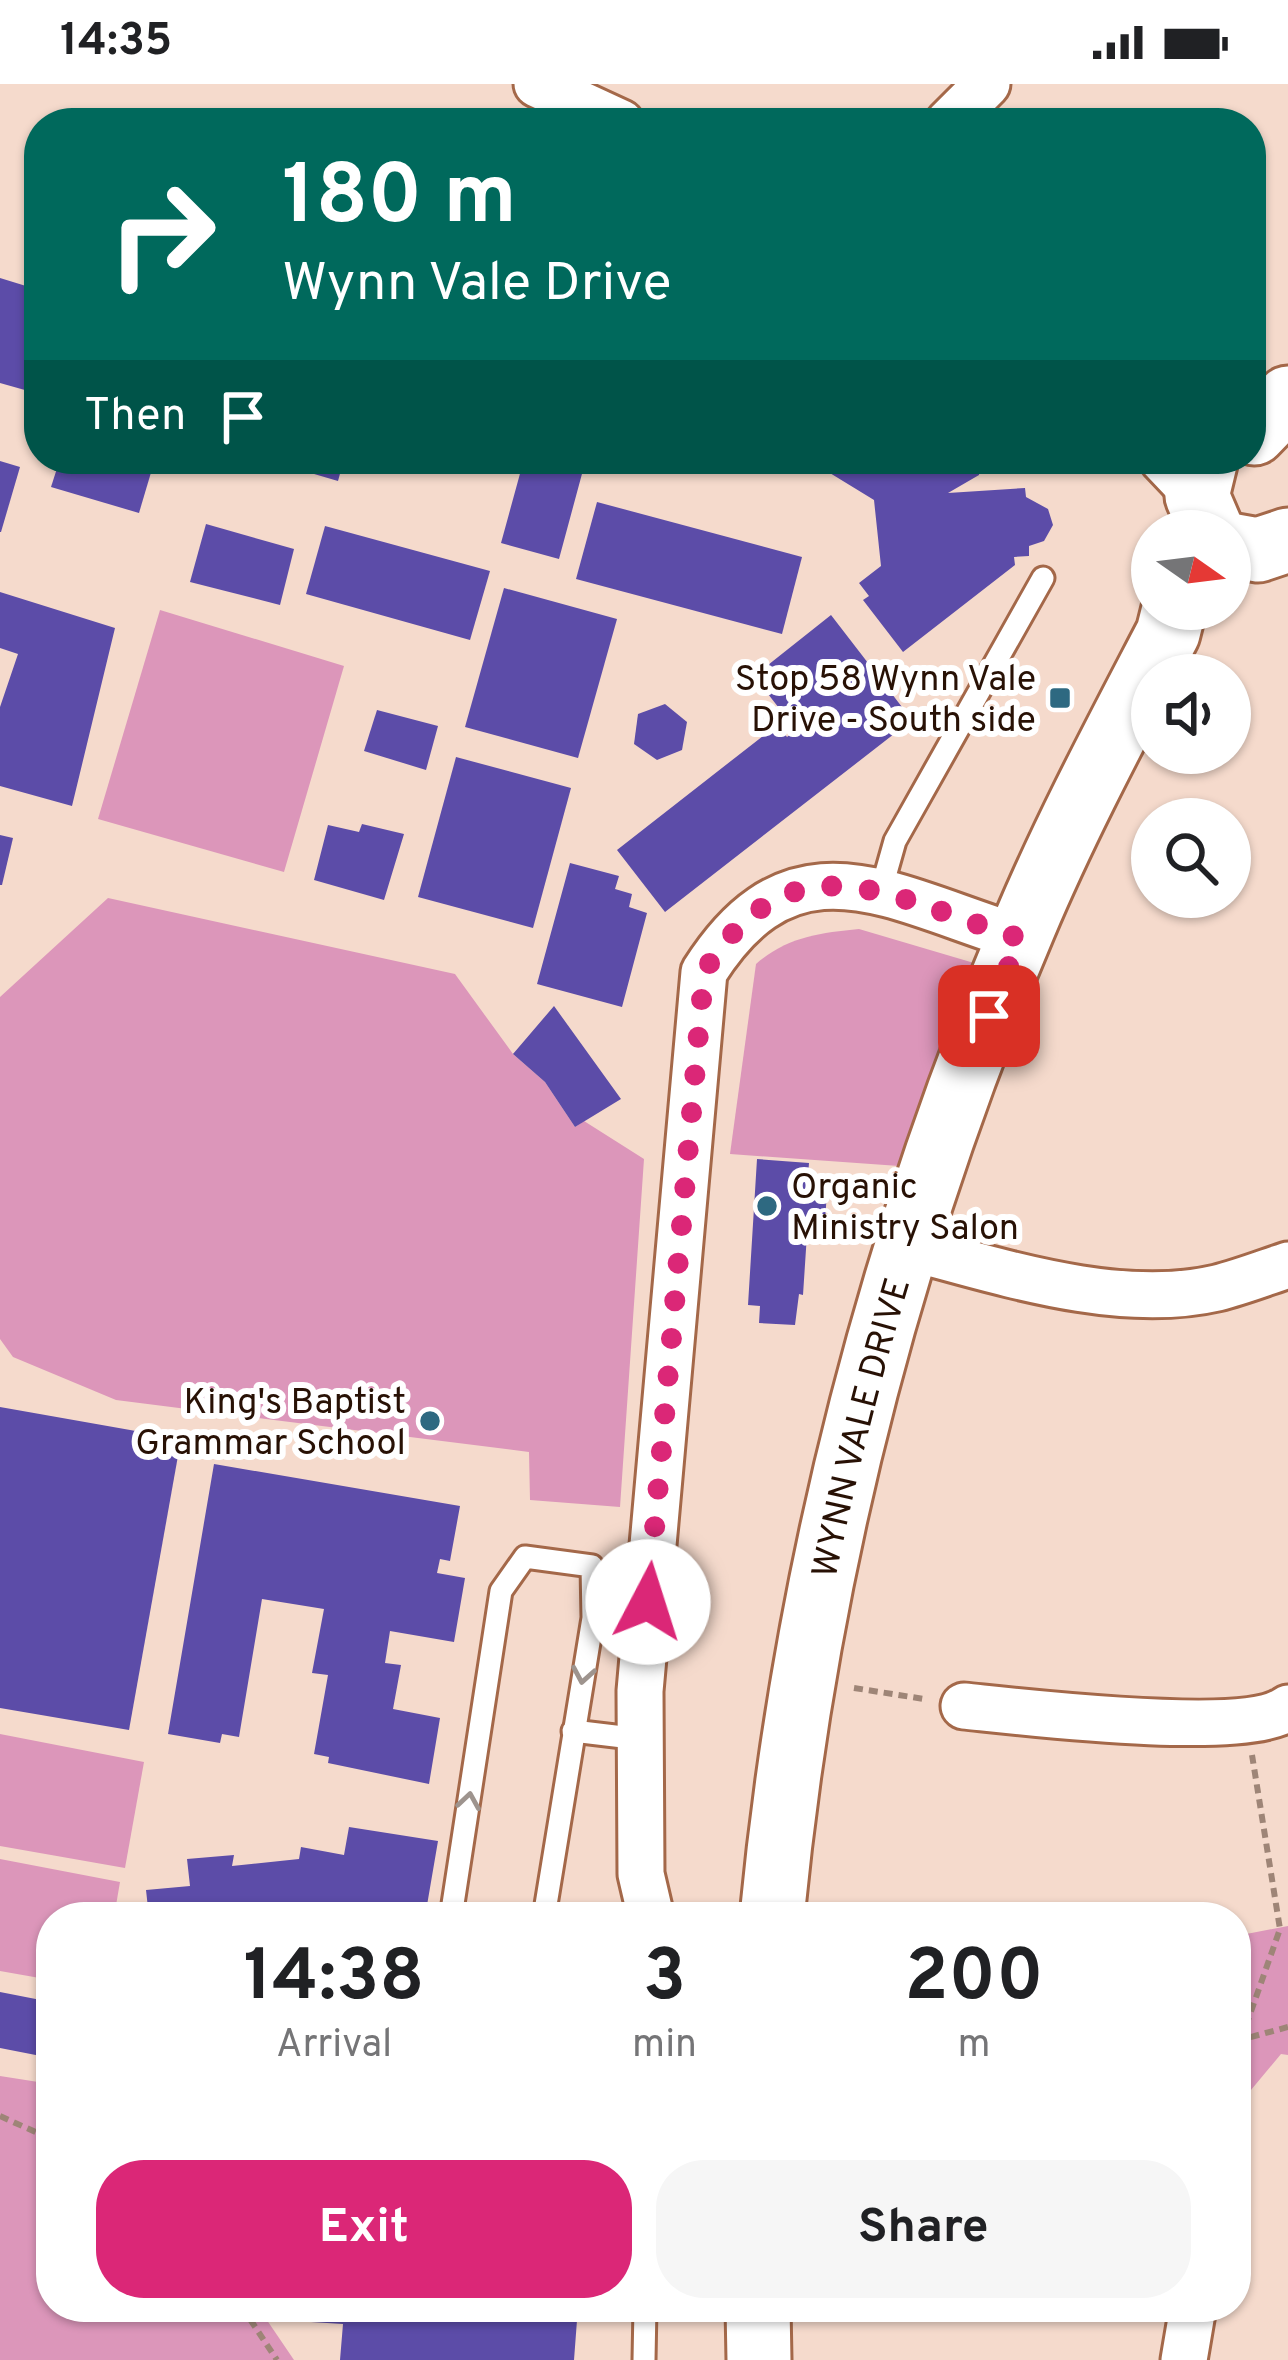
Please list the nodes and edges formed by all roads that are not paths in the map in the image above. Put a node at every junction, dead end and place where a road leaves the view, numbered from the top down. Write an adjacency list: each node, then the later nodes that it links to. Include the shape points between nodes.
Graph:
1 (537, 84): 3 (street)
2 (991, 84): 4 (street)
3 (589, 108)
4 (965, 108)
5 (1043, 578): 7 (lane, via 895,841)
6 (1172, 630): 8 (main road, WYNN VALE DRIVE)
7 (880, 895): 8 (street); 14 (street, via 845,884 781,894 730,931 704,972)
8 (1020, 938): 9 (main road, WYNN VALE DRIVE)
9 (904, 1246): 10 (street, via 1043,1284 1166,1293); 18 (main road, WYNN VALE DRIVE, via 860,1408 803,1680)
10 (1288, 1265)
11 (964, 1706): 12 (street, via 1135,1723)
12 (1267, 1713)
13 (573, 1731): 14 (lane); 15 (lane, one-way to 13, via 501,1591 524,1557 592,1566); 16 (lane)
14 (640, 1739): 17 (street)
15 (453, 1902)
16 (546, 1902)
17 (648, 1902)
18 (774, 1902)
19 (645, 2322): 22 (lane)
20 (758, 2322): 23 (main road)
21 (1190, 2322): 24 (street)
22 (644, 2360)
23 (759, 2360)
24 (1184, 2360)

